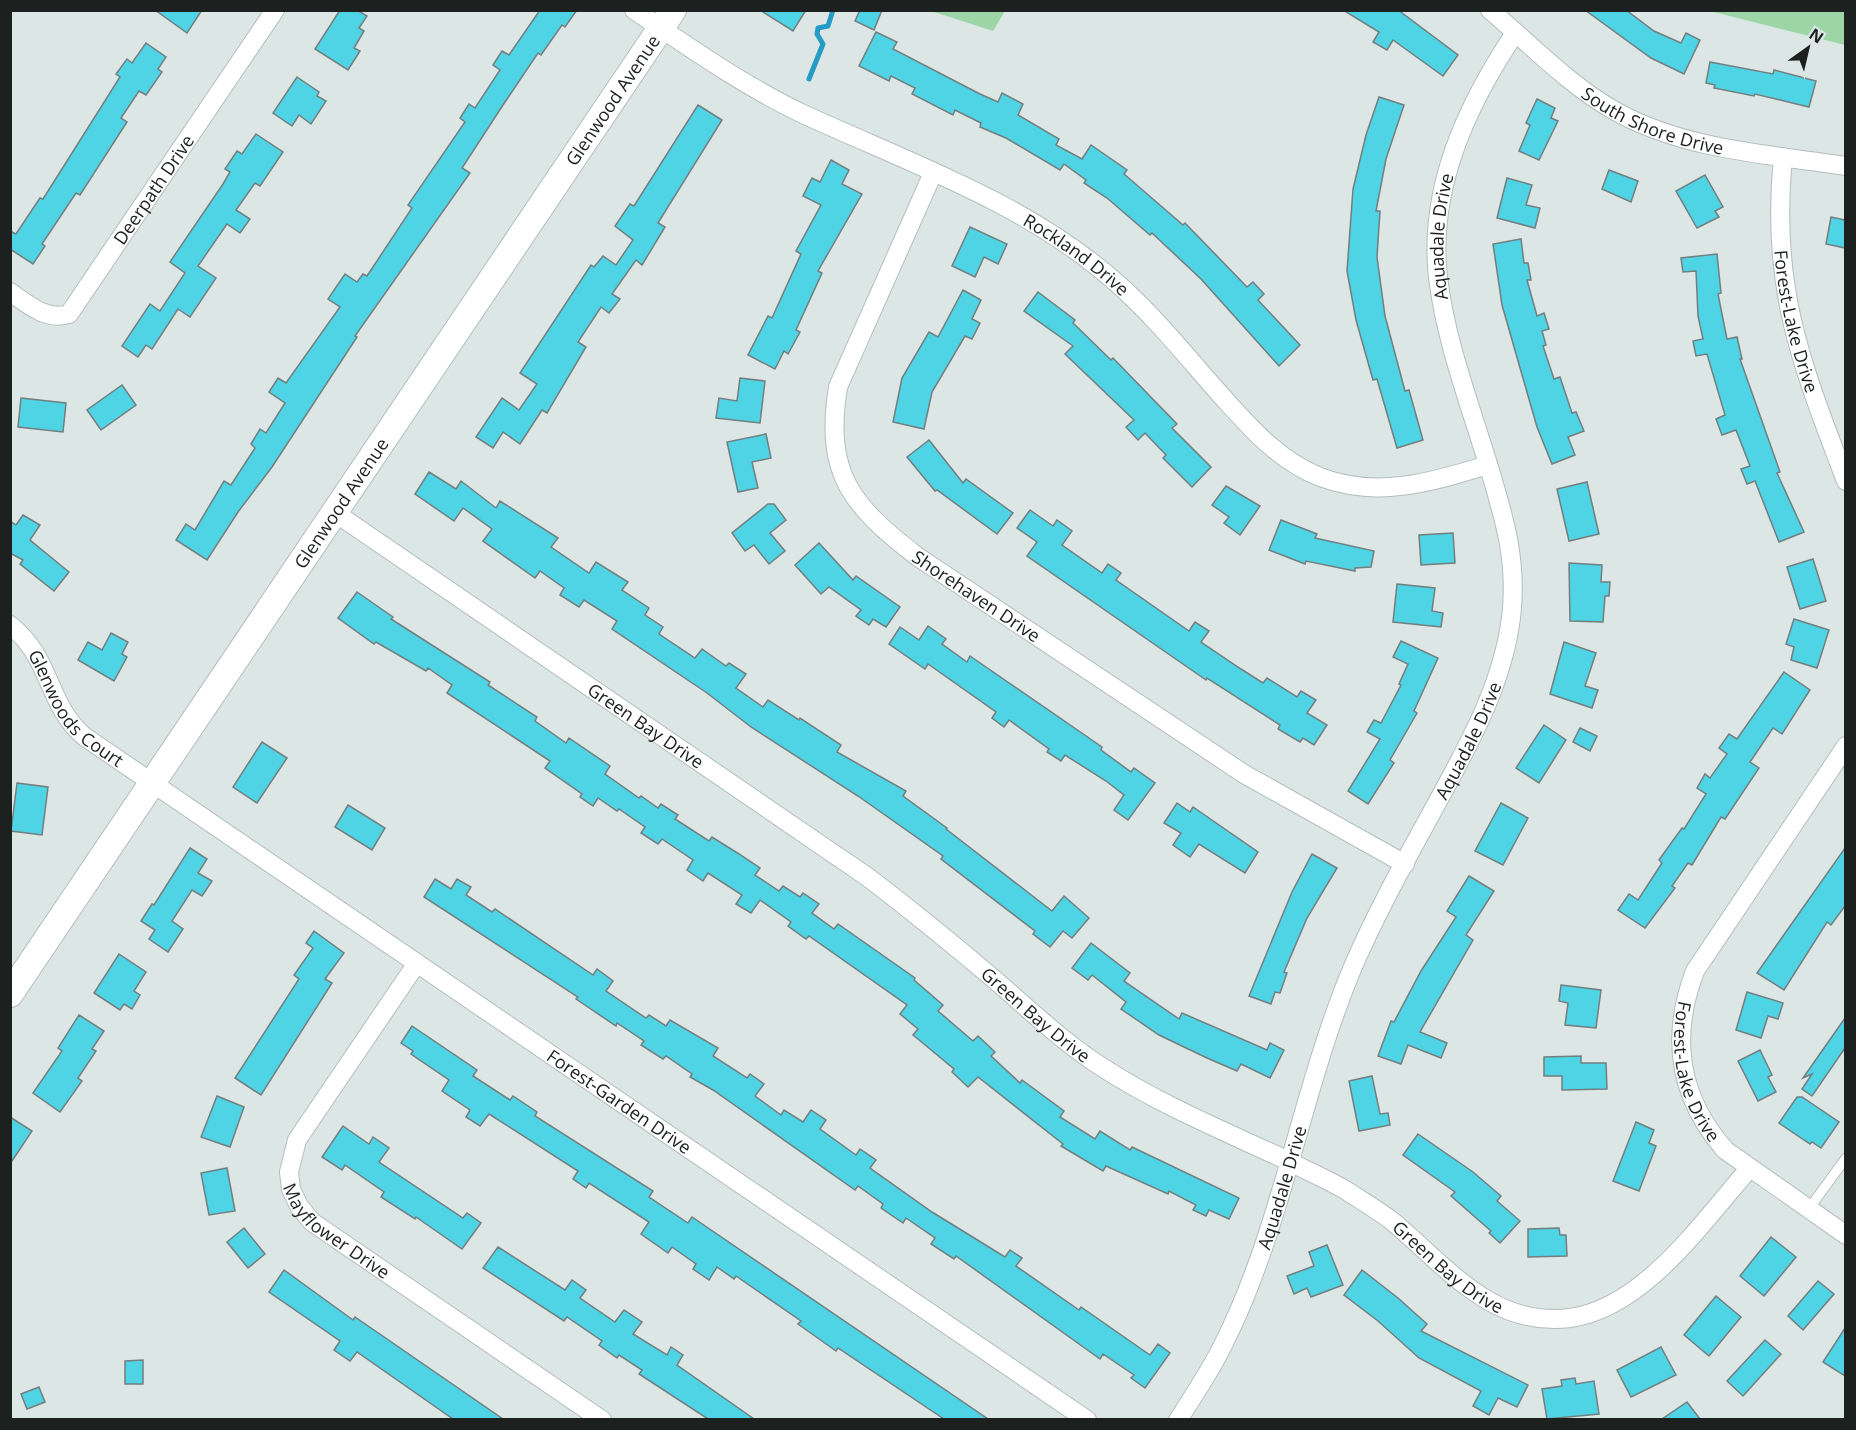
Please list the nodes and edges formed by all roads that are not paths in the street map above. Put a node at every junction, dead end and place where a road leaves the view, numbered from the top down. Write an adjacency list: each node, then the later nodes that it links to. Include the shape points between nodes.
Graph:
1 (275, 10): 9 (street, Deerpath Drive, via 69,314 46,315)
2 (634, 10): 4 (street, Rockland Drive)
3 (1490, 10): 5 (street, South Shore Drive)
4 (667, 19): 8 (street, Rockland Drive, via 770,97); 12 (street, Glenwood Avenue)
5 (1515, 33): 6 (street, South Shore Drive, via 1593,96 1635,121 1692,142); 10 (street, Aquadale Drive, via 1458,138 1443,188 1437,232 1443,310)
6 (1783, 157): 7 (street, South Shore Drive); 11 (street, Forest-Lake Drive, via 1779,228 1787,308 1809,384)
7 (1845, 166)
8 (933, 173): 10 (street, Rockland Drive, via 1004,205 1095,265 1153,319 1258,436 1302,468 1341,483 1385,488 1419,485); 16 (street, Shorehaven Drive, via 838,387 833,415 837,460 863,510 918,557 1244,774)
9 (10, 292)
10 (1488, 465): 16 (street, Aquadale Drive, via 1508,528 1511,552 1513,590 1508,639 1486,708)
11 (1845, 482)
12 (334, 512): 15 (street, Glenwood Avenue); 20 (street, Green Bay Drive, via 869,878 1101,1067 1158,1100)
13 (10, 625): 15 (street, Glenwoods Court, via 38,654 57,704 69,722)
14 (1845, 746): 21 (street, Forest-Lake Drive, via 1706,952 1695,971 1682,1012 1683,1069 1697,1109 1711,1134)
15 (152, 783): 17 (street, Forest-Garden Drive); 18 (street, Glenwood Avenue)
16 (1405, 864): 20 (street, Aquadale Drive, via 1334,1012)
17 (417, 963): 24 (street, Mayflower Drive, via 297,1140 289,1172 291,1189 298,1206 312,1222); 25 (street, Forest-Garden Drive)
18 (10, 994)
19 (1845, 1158): 22 (lane)
20 (1288, 1161): 21 (street, Green Bay Drive, via 1380,1212 1481,1299 1510,1312 1547,1319 1593,1313 1632,1294); 26 (street, Aquadale Drive, via 1250,1283 1209,1373)
21 (1749, 1169): 22 (street, Forest-Lake Drive)
22 (1808, 1210): 23 (street, Forest-Lake Drive)
23 (1845, 1235)
24 (602, 1419)
25 (1087, 1419)
26 (1178, 1419)

